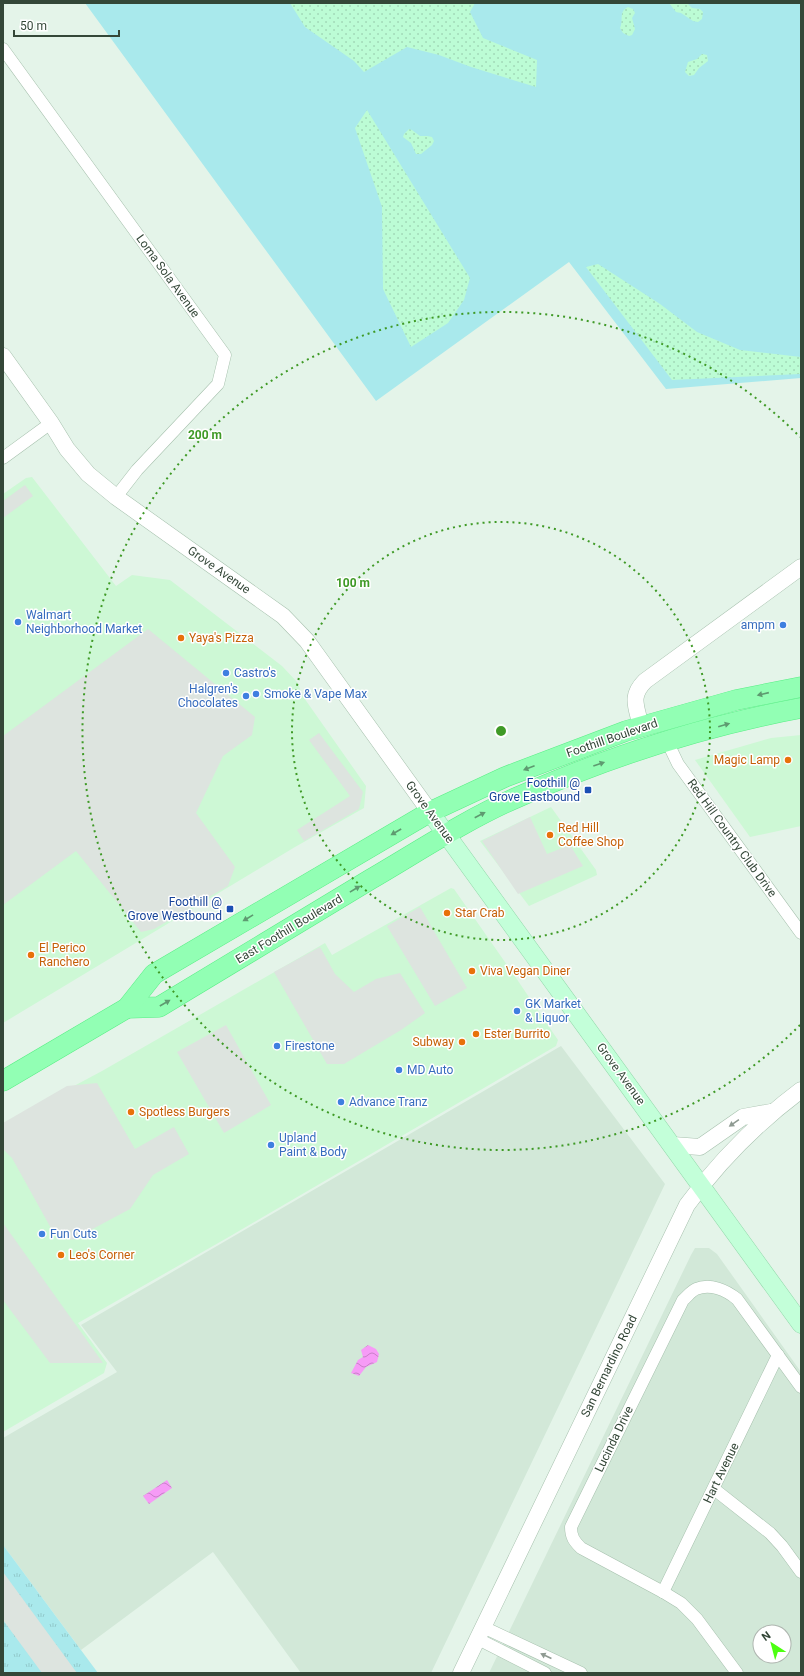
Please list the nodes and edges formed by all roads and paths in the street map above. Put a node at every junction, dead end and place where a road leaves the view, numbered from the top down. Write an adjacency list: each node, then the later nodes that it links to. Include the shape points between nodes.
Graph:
1 (3, 49): 5 (street, Loma Sola Avenue, via 225,355 218,384 137,470)
2 (3, 356): 3 (street, Grove Avenue)
3 (52, 423): 4 (street); 5 (street, Grove Avenue, via 67,449 88,474)
4 (3, 458)
5 (116, 497): 11 (street, Grove Avenue, via 283,616 307,641)
6 (801, 567): 9 (street, via 645,681 634,697)
7 (801, 687): 9 (main road, Foothill Boulevard, one-way to 9, via 736,700)
8 (801, 708): 10 (main road, Foothill Boulevard, one-way to 8, via 753,717)
9 (641, 727): 11 (main road, Foothill Boulevard, one-way to 11, via 505,777)
10 (667, 741): 12 (main road, Foothill Boulevard, one-way to 10, via 517,797 592,766); 13 (street, Red Hill Country Club Drive, via 678,764)
11 (430, 812): 12 (main road, Grove Avenue); 14 (main road, East Foothill Boulevard, one-way to 14, via 154,974)
12 (447, 835): 14 (main road, East Foothill Boulevard, one-way to 12, via 159,1007); 18 (main road, Grove Avenue)
13 (801, 933)
14 (127, 1008): 15 (main road, East Foothill Boulevard)
15 (3, 1081)
16 (801, 1090): 17 (street, San Bernardino Road)
17 (771, 1112): 18 (street, one-way to 18, via 743,1117 700,1147); 19 (street, San Bernardino Road, via 730,1152)
18 (673, 1145): 19 (main road, Grove Avenue)
19 (702, 1185): 20 (main road, Grove Avenue); 26 (street, San Bernardino Road, via 685,1208)
20 (801, 1324)
21 (778, 1354): 22 (street, Lucinda Drive); 23 (street, Hart Avenue); 25 (street, Lucinda Drive, via 737,1299 726,1291 709,1287 695,1289 683,1300 574,1519 571,1535 581,1548)
22 (801, 1387)
23 (714, 1489): 24 (street, via 770,1533); 25 (street, Hart Avenue)
24 (801, 1572)
25 (663, 1592): 30 (street, Lucinda Drive, via 697,1619)
26 (480, 1633): 27 (street, San Bernardino Road); 28 (street); 29 (street, one-way to 26)
27 (461, 1673)
28 (545, 1673)
29 (581, 1673)
30 (737, 1673)

